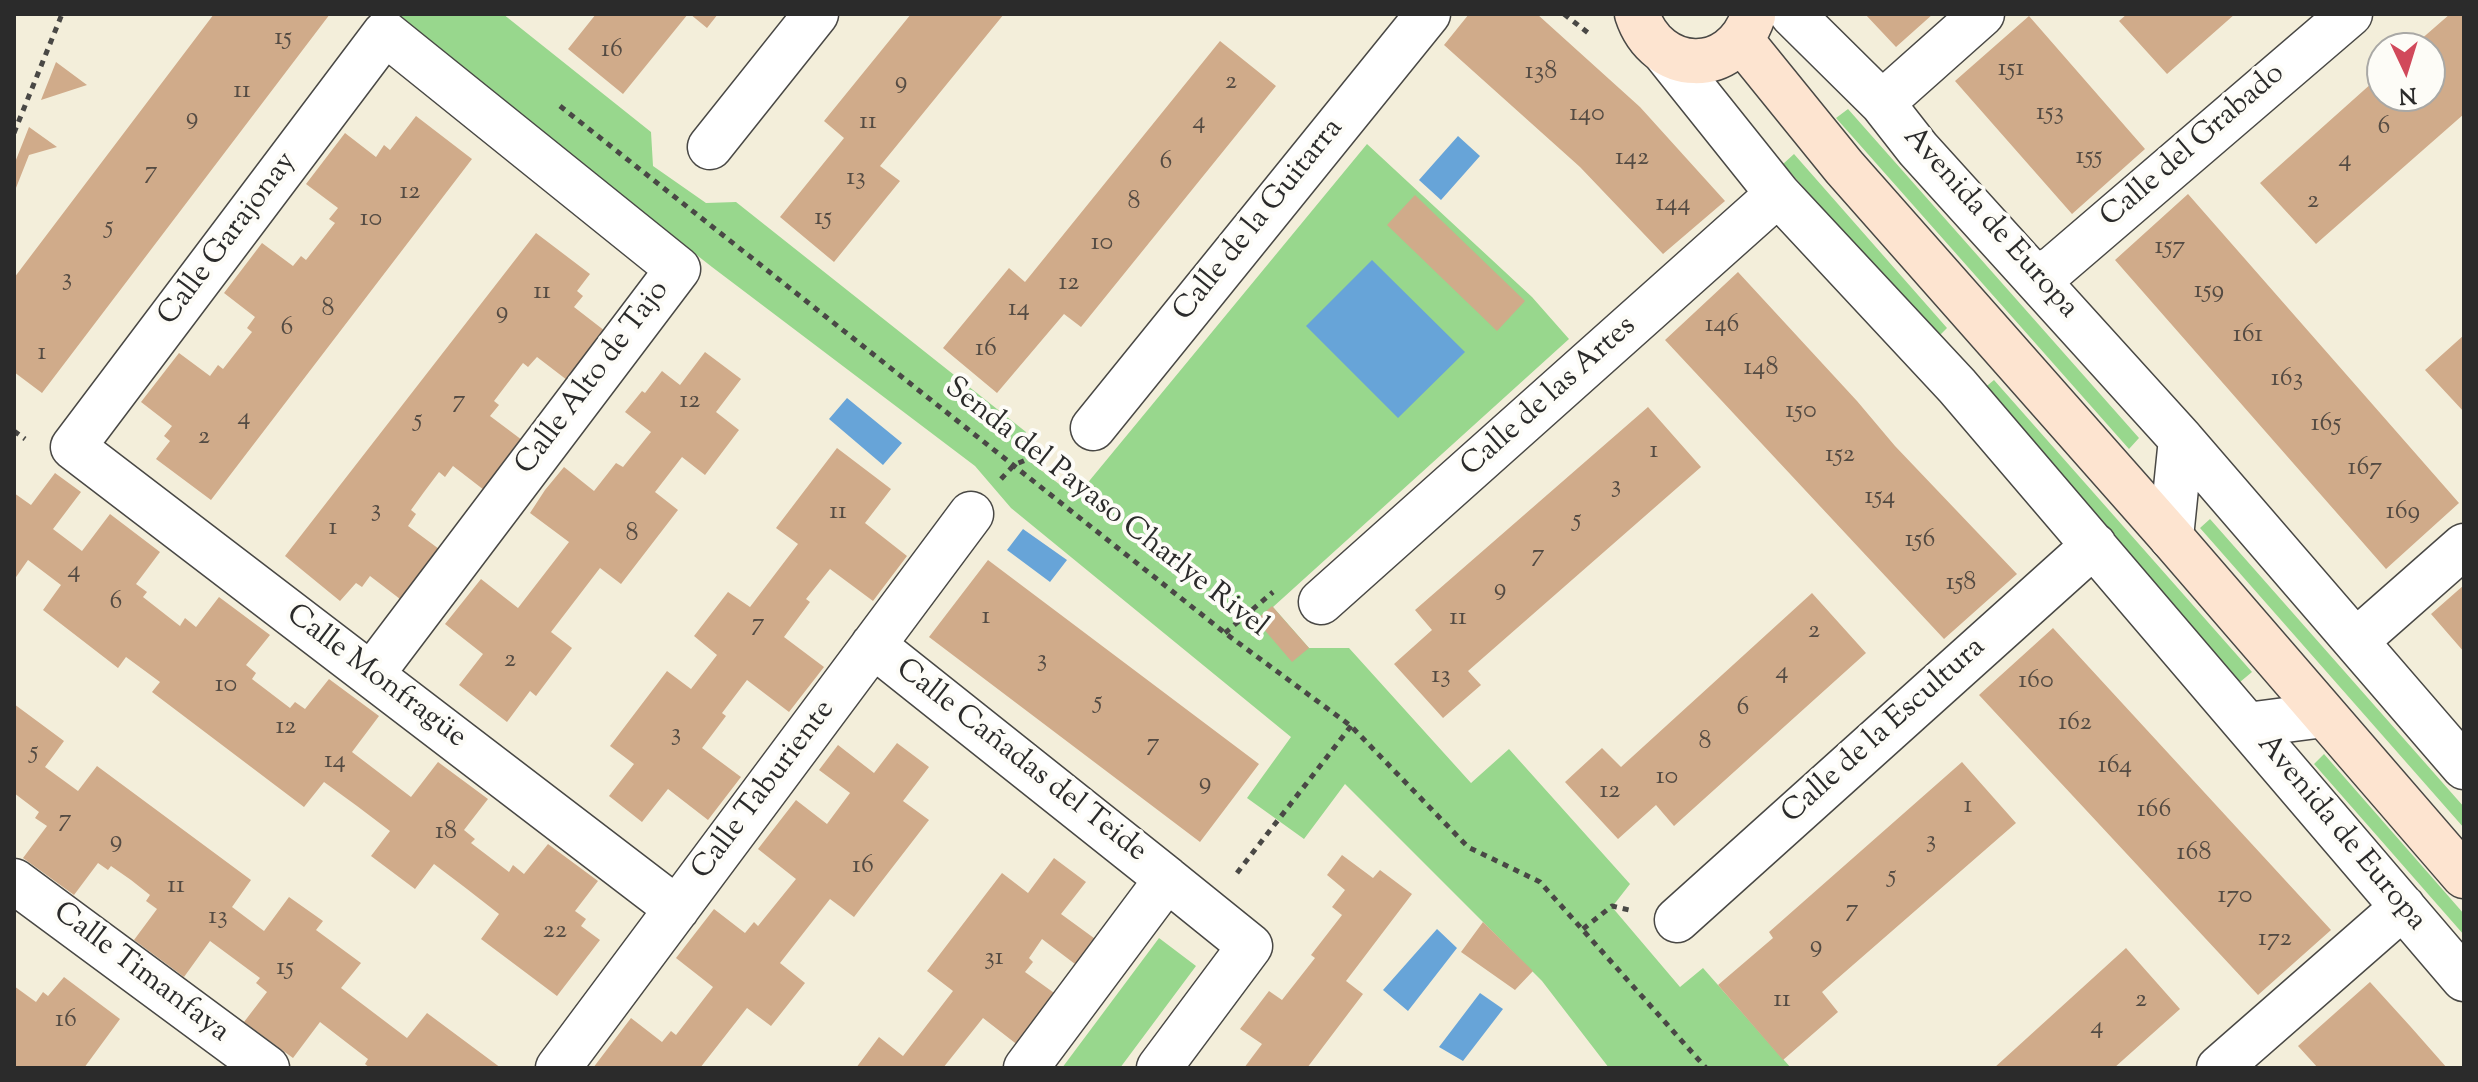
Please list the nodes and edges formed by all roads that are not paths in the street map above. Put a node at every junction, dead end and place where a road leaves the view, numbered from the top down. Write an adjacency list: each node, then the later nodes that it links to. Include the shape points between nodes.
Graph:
1 (816, 14): 10 (street)
2 (1428, 14): 15 (street, Calle de la Guitarra)
3 (1792, 14): 9 (street, Avenida de Europa)
4 (1982, 14): 9 (street)
5 (2350, 14): 12 (street, Calle del Grabado, via 2054,268)
6 (1747, 27): 7 (street, via 1726,53 1712,60 1680,60); 13 (street, via 1844,167)
7 (1642, 28): 11 (street, Avenida de Europa)
8 (385, 33): 17 (street, Calle Garajonay); 25 (street, Calle Alto de Tajo, via 678,269)
9 (1882, 103): 12 (street, Avenida de Europa)
10 (710, 147)
11 (1778, 194): 14 (street, Avenida de Europa); 22 (street, Calle de las Artes)
12 (2036, 277): 16 (street, Avenida de Europa)
13 (1965, 307): 14 (street); 19 (street)
14 (1957, 386): 20 (street, Avenida de Europa)
15 (1093, 428)
16 (2181, 439): 19 (street); 23 (street, Avenida de Europa)
17 (73, 447): 25 (street, Calle Monfragüe)
18 (971, 514): 24 (street, Calle Taburiente)
19 (2171, 537): 26 (street)
20 (2094, 545): 27 (street, Avenida de Europa); 34 (street, Calle de la Escultura)
21 (2464, 546): 23 (street)
22 (1321, 602)
23 (2356, 641): 28 (street, Avenida de Europa)
24 (873, 645): 30 (street, Calle Cañadas del Teide); 33 (street, Calle Taburiente)
25 (371, 675): 33 (street, Calle Monfragüe)
26 (2324, 715): 27 (street, Avenida de Europa); 29 (street)
27 (2247, 725): 32 (street, Avenida de Europa)
28 (2464, 767)
29 (2464, 876)
30 (1167, 879): 38 (street); 39 (street, Calle Cañadas del Teide, via 1250,946)
31 (20, 898): 36 (street, Calle Timanfaya)
32 (2403, 907): 35 (street, Avenida de Europa); 40 (street)
33 (677, 909): 37 (street, Calle Taburiente)
34 (1677, 920)
35 (2464, 979)
36 (267, 1068)
37 (558, 1068)
38 (1026, 1068)
39 (1159, 1068)
40 (2219, 1068)

